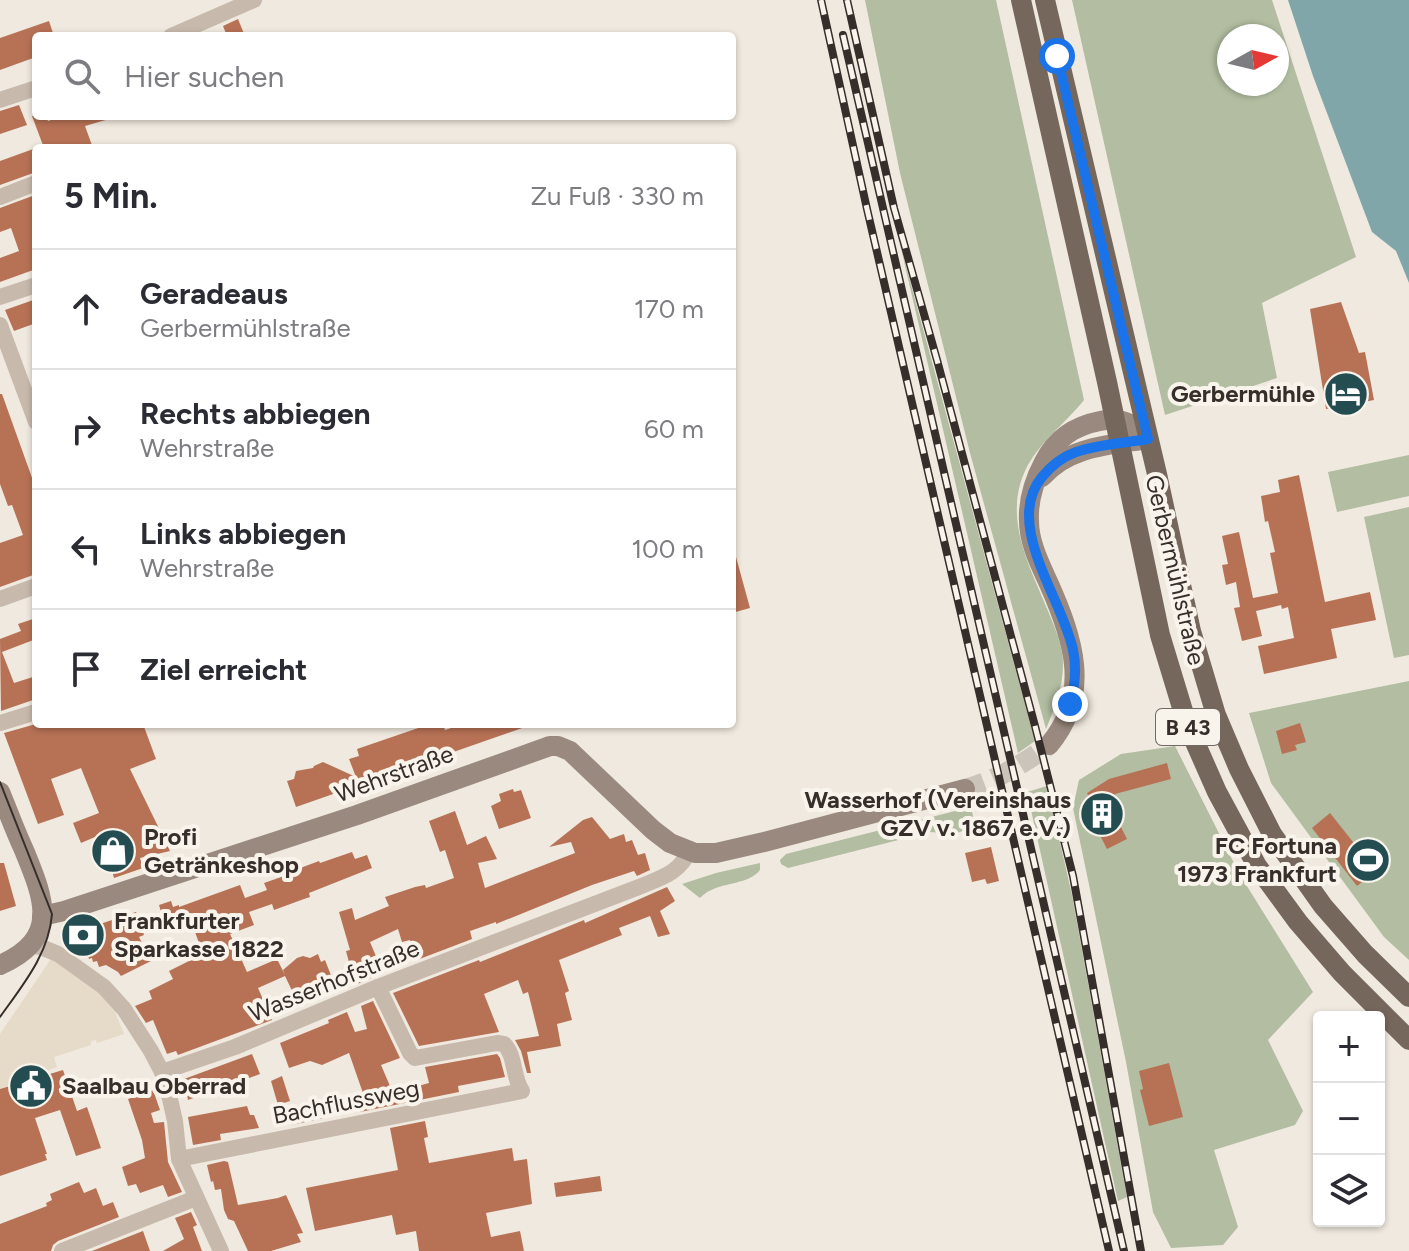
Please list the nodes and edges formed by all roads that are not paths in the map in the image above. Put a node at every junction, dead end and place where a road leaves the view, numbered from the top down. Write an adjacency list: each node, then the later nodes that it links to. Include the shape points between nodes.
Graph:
1 (254, 0): 4 (street)
2 (1021, 0): 13 (main road, Gerbermühlstraße / B 43)
3 (1045, 0): 14 (main road, Gerbermühlstraße / B 43)
4 (180, 32)
5 (32, 89): 6 (street)
6 (0, 100)
7 (32, 185): 8 (street)
8 (0, 197)
9 (32, 286): 10 (street)
10 (0, 297)
11 (0, 325): 12 (street)
12 (32, 411)
13 (1115, 419): 14 (street, via 1132,424); 15 (main road, Gerbermühlstraße / B 43); 16 (street, via 1063,436 1048,454)
14 (1148, 439): 15 (street); 29 (main road, Gerbermühlstraße / B 43, via 1196,650 1239,769 1272,834 1323,906)
15 (1119, 444): 16 (street, via 1065,457); 30 (main road, Gerbermühlstraße / B 43, via 1164,649 1187,724 1217,792 1257,866 1298,922)
16 (1034, 487): 21 (street, via 1030,534 1066,624 1075,665 1070,704)
17 (32, 587): 18 (street)
18 (0, 599)
19 (32, 713): 20 (street)
20 (0, 723)
21 (1049, 745)
22 (965, 789): 24 (street, via 716,853)
23 (0, 792): 25 (street, via 38,884)
24 (689, 851): 25 (street, Wehrstraße, via 653,830 570,751 550,746 357,815); 28 (street, Wasserhofstraße, via 678,869 651,882)
25 (42, 916): 26 (street)
26 (30, 946): 27 (street); 31 (street, via 58,954 104,987 124,1009)
27 (0, 965)
28 (378, 987): 31 (street, Wasserhofstraße); 32 (street, Bachflussweg, via 415,1058 504,1044 522,1091)
29 (1409, 997)
30 (1409, 1040)
31 (162, 1072): 32 (street)
32 (179, 1159): 33 (street)
33 (196, 1198): 34 (street); 35 (street)
34 (62, 1251)
35 (221, 1251)

